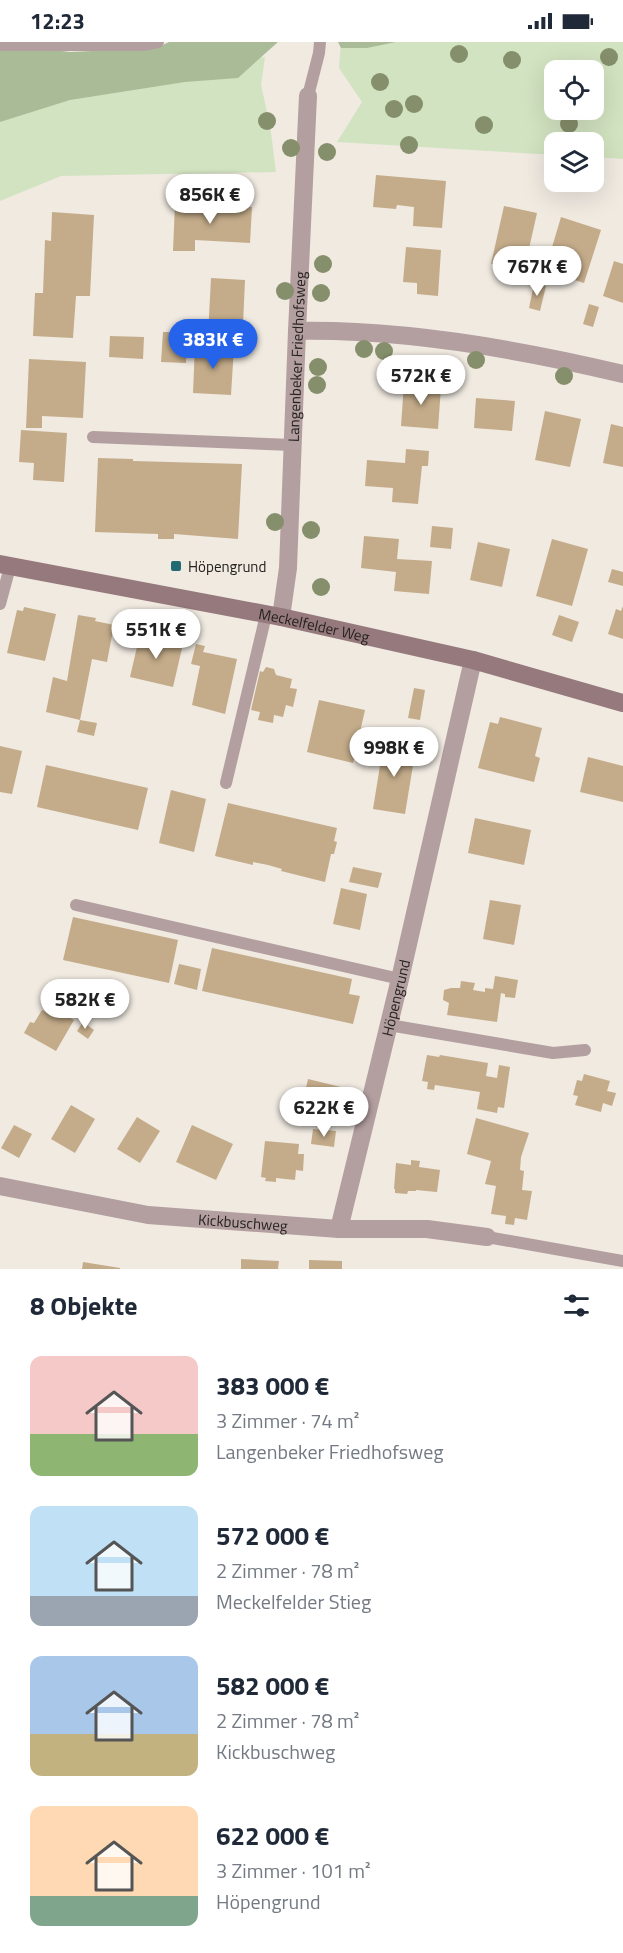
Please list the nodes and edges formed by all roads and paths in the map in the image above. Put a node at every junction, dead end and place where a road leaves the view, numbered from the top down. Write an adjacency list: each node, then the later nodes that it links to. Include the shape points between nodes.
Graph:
1 (158, 42): 3 (lane)
2 (320, 42): 4 (lane)
3 (0, 45)
4 (308, 96): 5 (street, Langenbeker Friedhofsweg)
5 (297, 331): 6 (street, via 328,330 472,344); 8 (street, Langenbeker Friedhofsweg)
6 (623, 374)
7 (93, 437): 8 (lane)
8 (292, 445): 11 (street, Langenbeker Friedhofsweg, via 288,568)
9 (5, 566): 10 (lane); 11 (main road, Meckelfelder Weg)
10 (0, 604)
11 (274, 616): 12 (main road, Meckelfelder Weg); 14 (lane)
12 (473, 660): 13 (main road, Meckelfelder Weg); 16 (street, Höpengrund)
13 (623, 703)
14 (226, 783)
15 (76, 905): 16 (lane)
16 (400, 979): 17 (street, Höpengrund)
17 (389, 1025): 18 (lane, via 553,1053); 20 (street, Höpengrund)
18 (585, 1050)
19 (0, 1186): 20 (street, Kickbuschweg, via 148,1215)
20 (339, 1229): 21 (street, Kickbuschweg, via 427,1229)
21 (487, 1237): 22 (lane)
22 (623, 1261)

